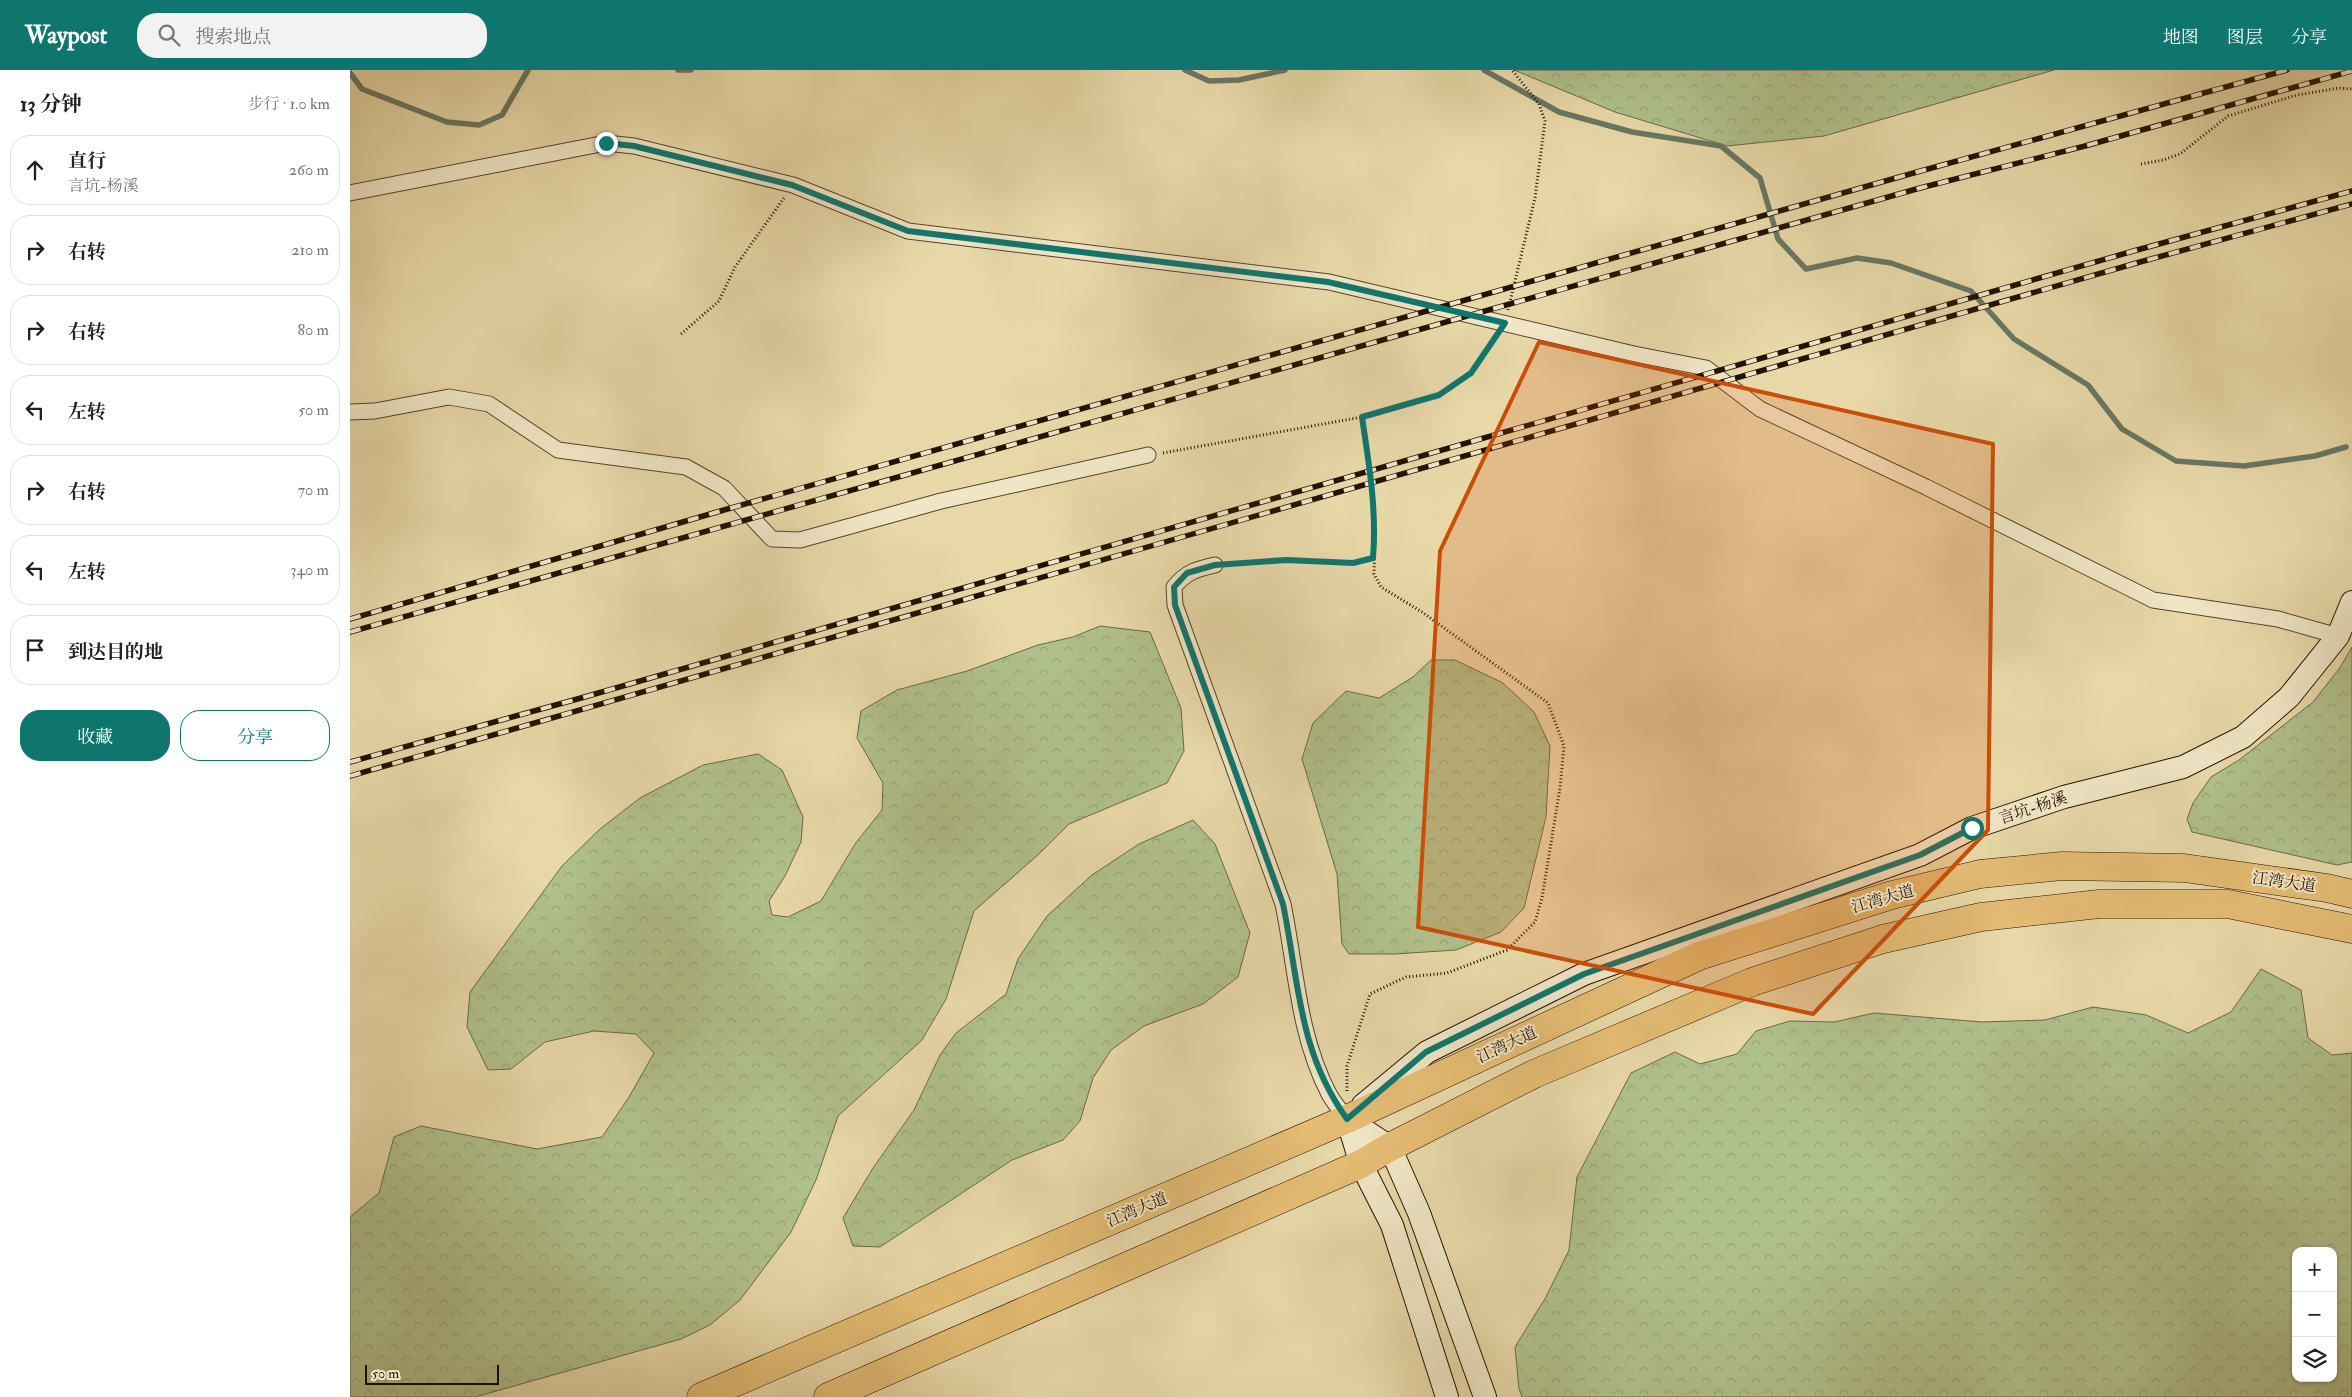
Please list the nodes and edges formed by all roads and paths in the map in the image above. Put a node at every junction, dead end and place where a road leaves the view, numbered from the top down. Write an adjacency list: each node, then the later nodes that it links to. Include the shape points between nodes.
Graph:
1 (1512, 70): 6 (path, via 1539,104 1545,120 1538,179)
2 (2352, 89): 3 (path, via 2297,95 2228,116 2180,154)
3 (2141, 164)
4 (792, 185): 5 (street, via 634,146 606,143); 6 (street, via 908,231 1328,282); 7 (path, via 735,267 719,300)
5 (350, 192)
6 (1505, 323): 9 (path, via 1471,373 1439,395); 14 (street, via 1706,368 1760,409 1926,487 2152,600 2278,619)
7 (681, 334)
8 (350, 412): 10 (street, via 375,411 449,398 489,404 558,450 686,467 724,488 772,539 800,540 940,501)
9 (1362, 417): 10 (path); 11 (path, via 1375,527)
10 (1148, 455)
11 (1373, 558): 12 (path, via 1353,563 1286,560); 17 (path, via 1374,574 1381,587 1453,633 1548,702 1564,746 1544,889 1535,922 1507,950 1448,973 1406,977 1370,994 1347,1066)
12 (1215, 565): 17 (street, via 1196,569 1180,579 1174,587 1175,605 1283,904 1308,1038 1330,1095)
13 (2352, 602): 14 (main road, 言坑-杨溪)
14 (2338, 636): 17 (main road, 言坑-杨溪, via 2289,697 2242,737 2183,767 2064,797 1972,828 1920,855 1584,974 1426,1052)
15 (2352, 894): 17 (highway, 江湾大道, via 2184,868 2062,866 1980,874 1892,895 1699,956)
16 (2352, 929): 18 (highway, 江湾大道, via 2228,904 2099,904 1981,917 1883,939 1752,982 1534,1074)
17 (1347, 1119): 18 (main road); 19 (main road); 20 (highway, 江湾大道)
18 (1390, 1147): 19 (highway, 江湾大道); 23 (main road, via 1419,1212)
19 (1361, 1164): 21 (highway, 江湾大道); 22 (main road, via 1392,1225)
20 (704, 1397)
21 (828, 1397)
22 (1448, 1397)
23 (1485, 1397)

